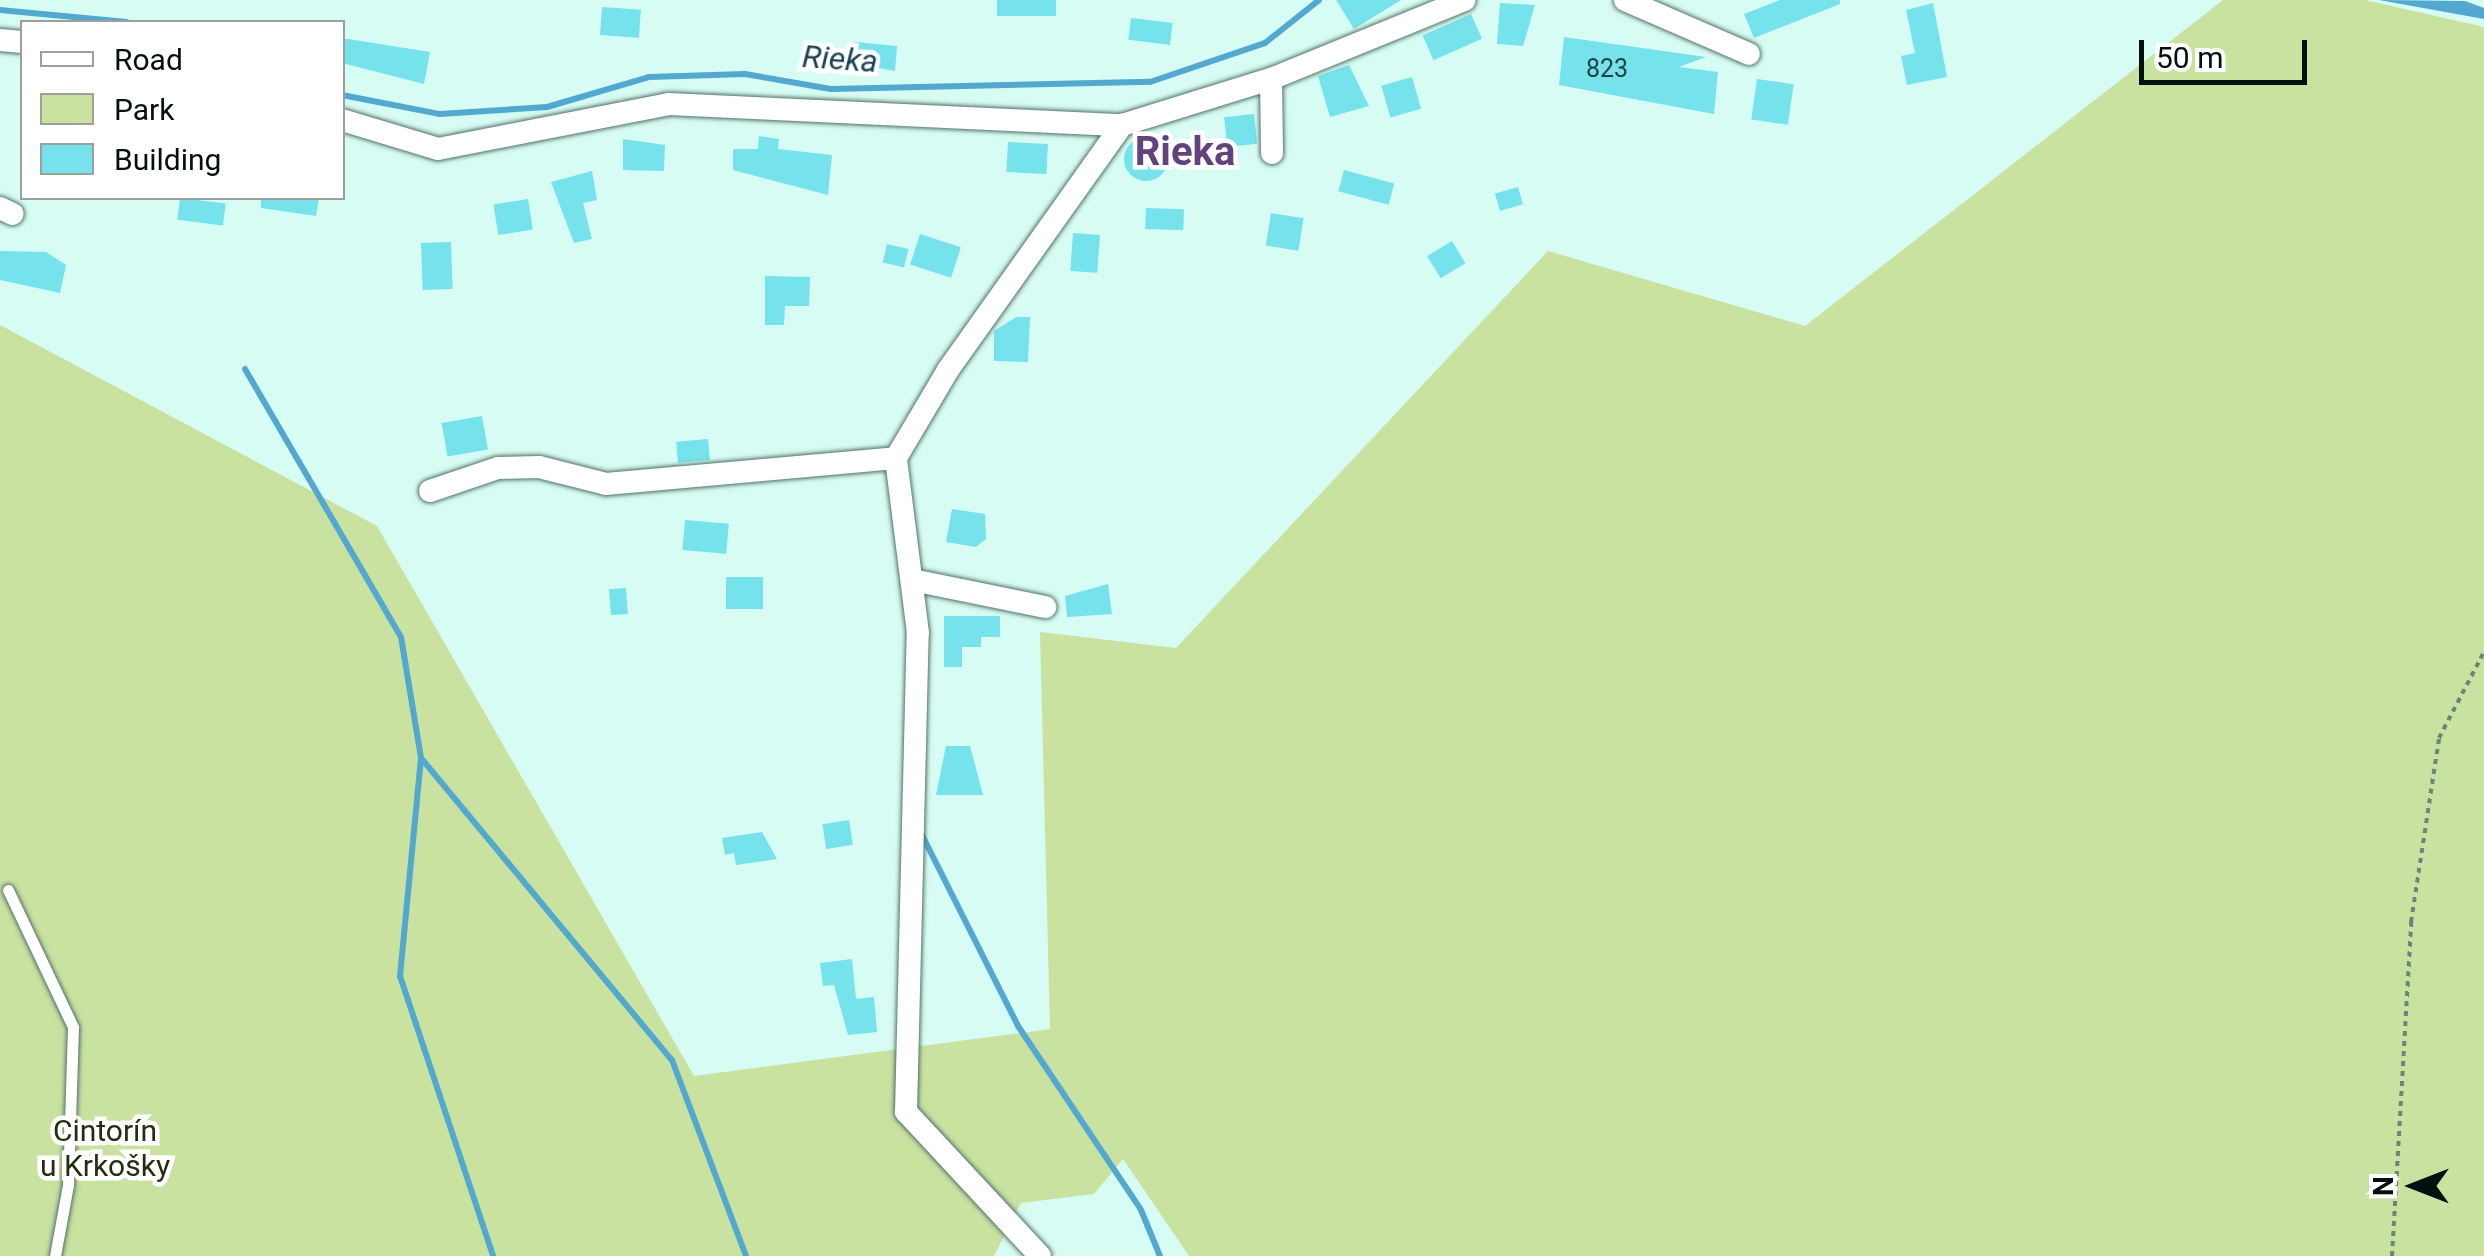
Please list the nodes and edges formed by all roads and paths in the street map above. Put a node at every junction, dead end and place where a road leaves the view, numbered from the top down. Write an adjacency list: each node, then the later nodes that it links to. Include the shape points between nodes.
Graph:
1 (1465, 0): 4 (street)
2 (1625, 0): 3 (street)
3 (1749, 54)
4 (1271, 79): 6 (street); 7 (street)
5 (345, 121): 6 (street, via 438,148 669,104)
6 (1122, 125): 8 (street, via 948,370)
7 (1272, 153)
8 (896, 458): 9 (street, via 606,484 539,467 498,468); 10 (street)
9 (430, 490)
10 (912, 580): 11 (street); 15 (street, via 918,634 906,1112)
11 (1045, 607)
12 (2484, 652): 16 (path, via 2439,738 2411,922)
13 (8, 890): 14 (lane, via 73,1027)
14 (55, 1256)
15 (1040, 1256)
16 (2392, 1256)

